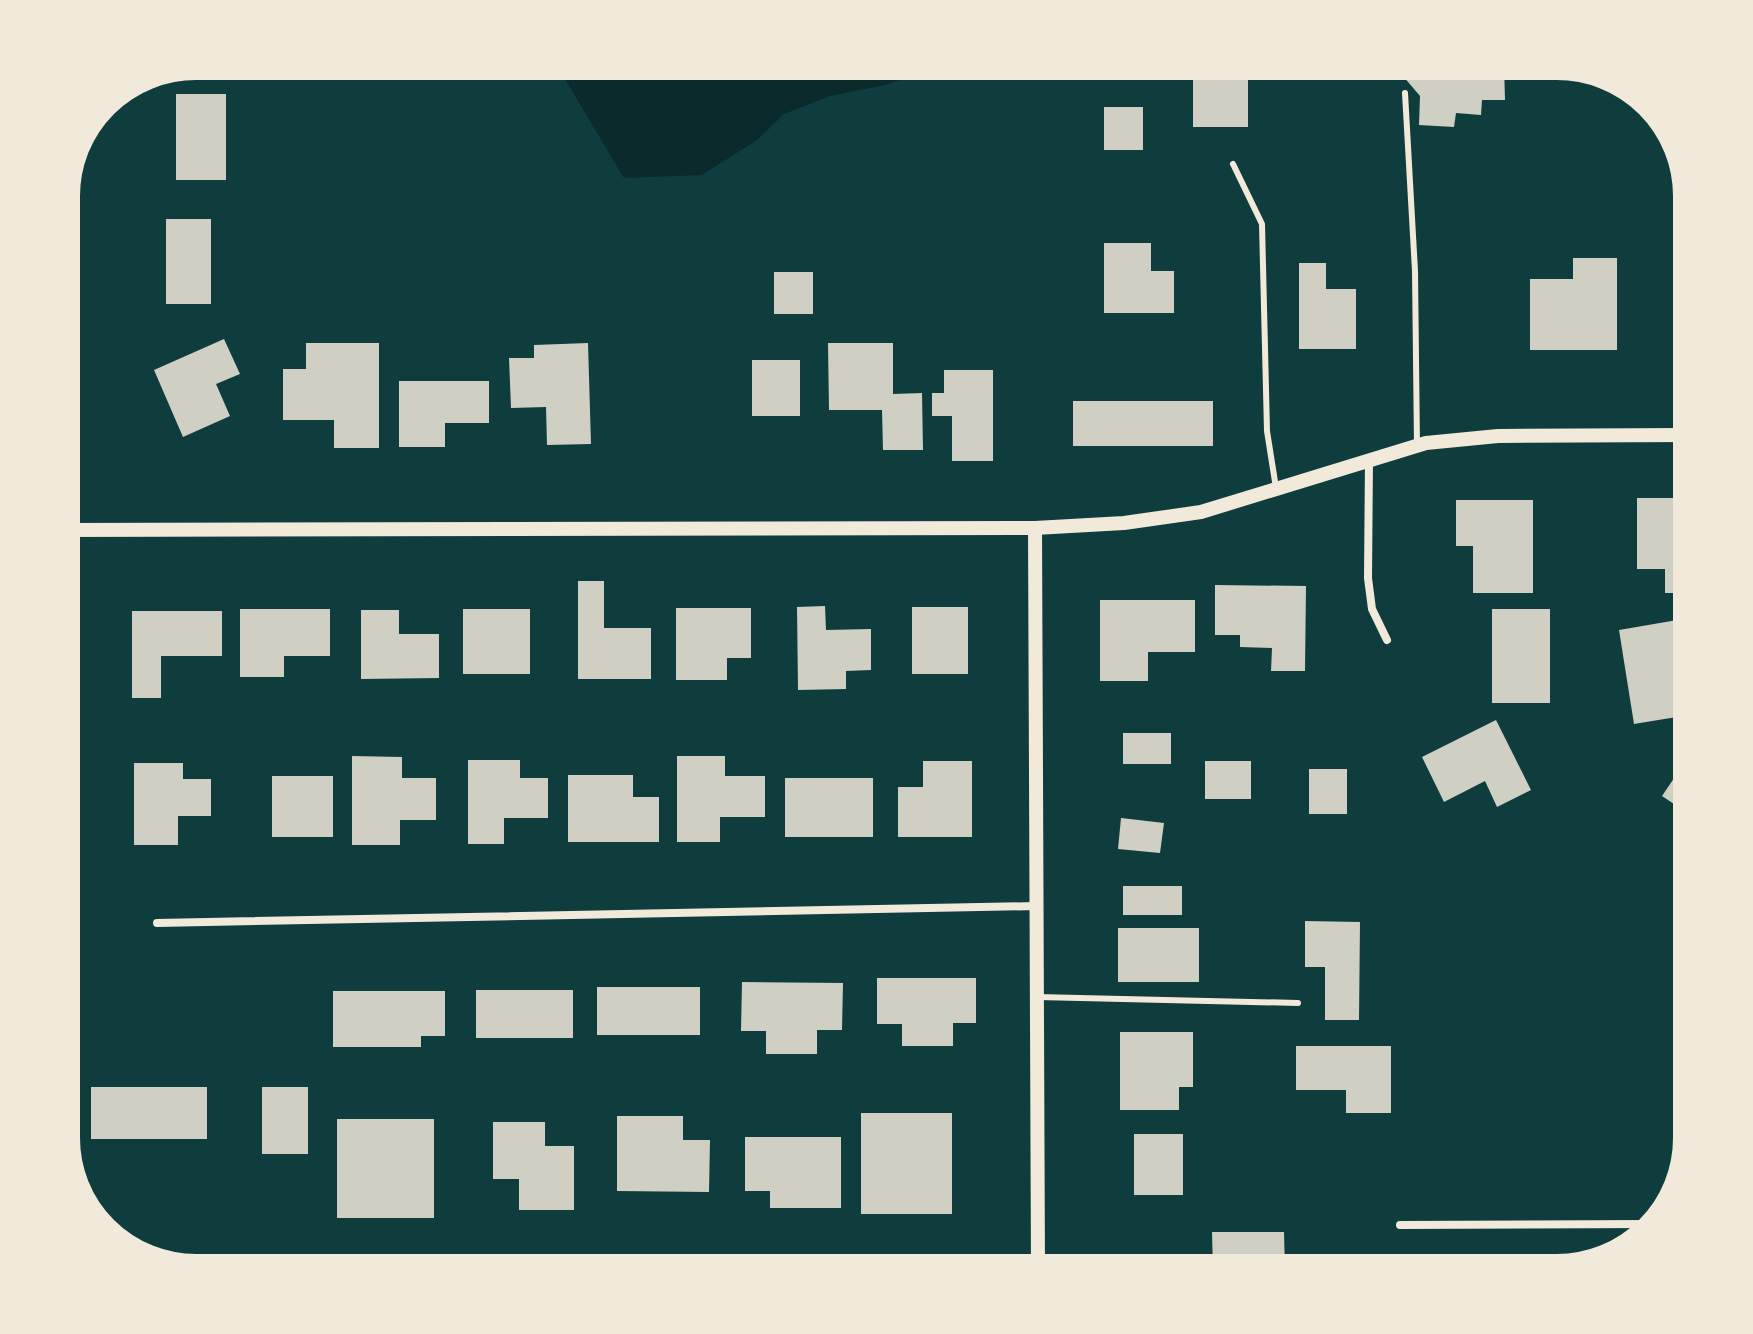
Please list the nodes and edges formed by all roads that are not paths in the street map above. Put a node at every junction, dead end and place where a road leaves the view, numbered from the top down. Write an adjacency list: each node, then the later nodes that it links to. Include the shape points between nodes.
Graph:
1 (1405, 93): 4 (lane)
2 (1233, 164): 6 (lane, via 1262,224 1267,431)
3 (1675, 435): 4 (street, via 1498,436)
4 (1417, 446): 5 (street)
5 (1369, 459): 6 (street); 9 (street, via 1368,578 1372,609)
6 (1276, 488): 7 (street, via 1201,512)
7 (1035, 528): 8 (street); 10 (street)
8 (78, 530)
9 (1387, 640)
10 (1036, 906): 11 (street); 12 (street)
11 (157, 923)
12 (1037, 997): 13 (lane); 16 (street)
13 (1298, 1003)
14 (1638, 1224): 15 (street)
15 (1400, 1225)
16 (1038, 1256)

